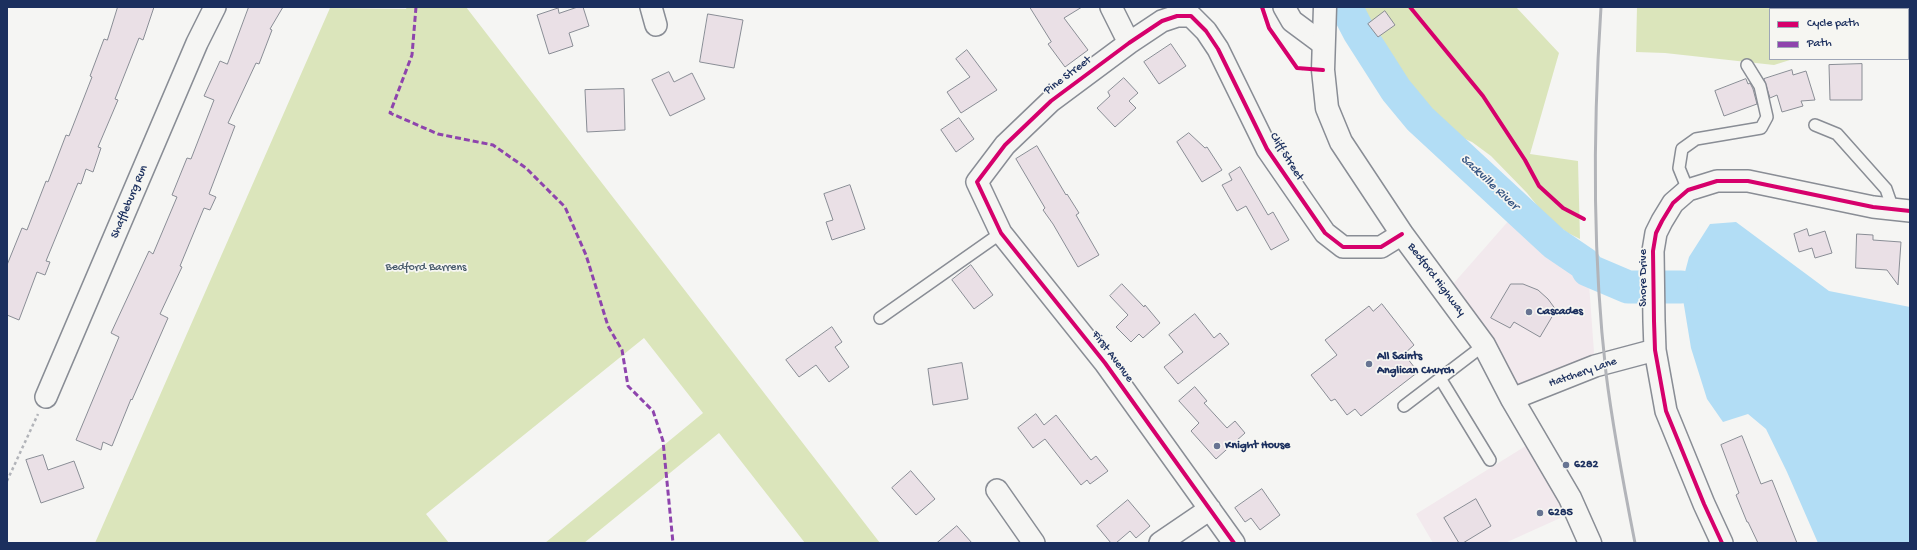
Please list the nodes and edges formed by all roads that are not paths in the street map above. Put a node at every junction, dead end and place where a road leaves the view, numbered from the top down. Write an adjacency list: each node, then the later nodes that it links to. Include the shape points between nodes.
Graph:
1 (215, 7): 20 (street, Shaffleburg Run, via 197,43)
2 (1111, 7): 7 (street)
3 (1284, 7): 8 (street, via 1292,21)
4 (1289, 7): 5 (street, via 1304,15)
5 (1324, 14): 8 (main road, Bedford Highway)
6 (1191, 16): 7 (street, Pine Street, via 1177,16 1162,21); 15 (street, Cliff Street, via 1206,31 1218,49 1267,149 1325,233 1343,247 1381,247)
7 (1129, 43): 11 (street, Pine Street, via 1051,101 1005,145)
8 (1323, 44): 15 (main road, Bedford Highway, via 1327,108 1341,142)
9 (1747, 65): 12 (lane, via 1760,86 1767,117 1761,128 1696,139 1682,149 1679,168)
10 (1815, 125): 13 (lane, via 1837,134)
11 (977, 182): 14 (street, First Avenue)
12 (1688, 190): 13 (street, Shore Drive, via 1717,181 1748,181 1873,207); 18 (street, Shore Drive, via 1673,203 1656,233 1653,251)
13 (1902, 210)
14 (1001, 233): 16 (lane); 25 (street, First Avenue, via 1105,364)
15 (1402, 234): 17 (main road, Bedford Highway)
16 (880, 318)
17 (1484, 345): 19 (lane); 21 (main road, Bedford Highway)
18 (1655, 350): 21 (street, Hatchery Lane, via 1595,366); 30 (street, Shore Drive, via 1666,411)
19 (1440, 378): 22 (lane); 23 (lane)
20 (46, 397)
21 (1512, 399): 29 (main road, Bedford Highway, via 1570,498)
22 (1404, 406)
23 (1490, 460)
24 (997, 490): 26 (street)
25 (1210, 509): 27 (street); 28 (street, First Avenue)
26 (1034, 543)
27 (1160, 543)
28 (1234, 543)
29 (1590, 543)
30 (1722, 543)

